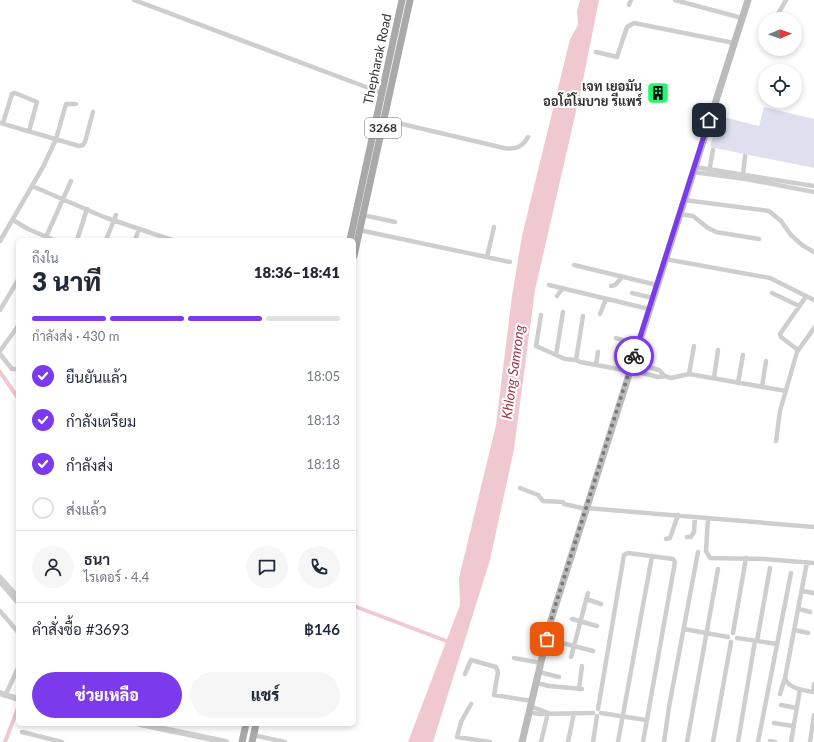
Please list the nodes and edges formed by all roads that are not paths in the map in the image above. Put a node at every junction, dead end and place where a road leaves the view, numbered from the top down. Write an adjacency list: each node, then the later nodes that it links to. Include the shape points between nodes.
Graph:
1 (134, 0): 15 (street)
2 (402, 0): 9 (main road, Thepharak Road / 3268)
3 (410, 0): 11 (main road, Thepharak Road / 3268)
4 (631, 0): 8 (street)
5 (675, 0): 12 (street)
6 (748, 0): 12 (main road)
7 (786, 0): 10 (street)
8 (629, 5)
9 (399, 12): 11 (main road); 15 (main road, Thepharak Road / 3268)
10 (779, 12)
11 (408, 13): 18 (main road, Thepharak Road / 3268)
12 (742, 18): 13 (main road)
13 (734, 43): 14 (street, via 634,23 627,27 617,57); 25 (main road)
14 (596, 52)
15 (382, 93): 49 (main road, Thepharak Road / 3268)
16 (76, 104): 22 (street, via 66,104)
17 (92, 112): 22 (street, via 83,145)
18 (385, 120): 21 (street, via 504,148 522,146); 37 (main road, Thepharak Road / 3268)
19 (2, 123): 20 (street); 20 (street, via 12,94 15,93 38,102)
20 (29, 131): 22 (street)
21 (528, 137)
22 (56, 139): 29 (street)
23 (712, 150): 26 (street)
24 (745, 156): 27 (street)
25 (694, 169): 26 (street); 33 (main road)
26 (709, 172): 27 (street); 31 (street)
27 (743, 174): 30 (street)
28 (71, 181): 32 (street)
29 (32, 186): 32 (street); 38 (street)
30 (814, 186)
31 (814, 192)
32 (63, 199): 34 (street); 44 (street)
33 (684, 200): 35 (main road); 53 (street, via 769,211 802,245)
34 (87, 209): 39 (street); 45 (street)
35 (679, 214): 50 (street, via 693,216 716,232); 55 (main road)
36 (116, 215): 39 (street)
37 (363, 215): 40 (street); 43 (main road, Thepharak Road / 3268)
38 (14, 220): 44 (street); 51 (street)
39 (114, 220): 42 (street); 46 (street)
40 (395, 222)
41 (494, 227): 54 (street)
42 (139, 229): 47 (street); 48 (street)
43 (359, 230): 52 (main road, Thepharak Road / 3268); 54 (street)
44 (46, 238)
45 (78, 238)
46 (107, 238)
47 (136, 238)
48 (161, 238)
49 (350, 238)
50 (759, 239)
51 (0, 241)
52 (356, 246)
53 (814, 252)
54 (487, 257): 56 (street)
55 (665, 259): 61 (main road); 70 (street, via 770,278)
56 (510, 262)
57 (574, 265): 58 (street)
58 (622, 277): 61 (street); 62 (street)
59 (16, 283): 73 (street)
60 (549, 285): 63 (street)
61 (656, 285): 67 (main road)
62 (611, 286)
63 (563, 288): 66 (street); 69 (street)
64 (632, 293): 67 (street)
65 (772, 293): 71 (street)
66 (557, 296)
67 (652, 298): 72 (main road)
68 (805, 298): 71 (street)
69 (606, 299): 72 (street); 75 (street)
70 (814, 300)
71 (799, 306): 84 (street, via 780,334)
72 (649, 309): 81 (main road)
73 (0, 310)
74 (563, 312): 87 (street)
75 (600, 314)
76 (541, 315): 87 (street, via 536,346)
77 (583, 316): 89 (street)
78 (16, 329): 85 (street)
79 (813, 331): 84 (street)
80 (616, 338): 81 (street)
81 (638, 345): 91 (main road)
82 (694, 346): 95 (street)
83 (718, 350): 97 (street)
84 (798, 350): 100 (street)
85 (0, 352): 93 (street, via 12,369)
86 (598, 352): 92 (street)
87 (556, 355): 89 (street)
88 (743, 355): 98 (street)
89 (576, 360): 92 (street)
90 (766, 361): 99 (street)
91 (632, 362): 94 (main road); 96 (street, via 658,370)
92 (596, 365): 94 (street)
93 (16, 369)
94 (630, 370): 96 (street, via 658,377); 103 (main road)
95 (689, 374): 96 (street, via 671,378); 97 (street)
96 (665, 376)
97 (714, 378): 98 (street)
98 (738, 383): 99 (street)
99 (762, 387): 100 (street)
100 (786, 391): 101 (street)
101 (776, 441)
102 (520, 488): 103 (street, via 538,495 543,501 563,502)
103 (586, 508): 104 (street); 141 (main road)
104 (678, 515): 105 (street); 109 (street, via 670,538)
105 (695, 516): 106 (street); 108 (street, via 694,532 691,537)
106 (708, 518): 107 (street); 112 (street, via 707,555 714,558)
107 (814, 527)
108 (687, 537)
109 (666, 539)
110 (698, 552): 133 (street)
111 (652, 556): 169 (street, via 628,553 624,555); 171 (street); 172 (street, via 672,559 675,562)
112 (746, 558): 113 (street); 137 (street)
113 (807, 562): 114 (street); 120 (street)
114 (814, 563)
115 (770, 568): 142 (street)
116 (718, 569): 136 (street)
117 (791, 572): 144 (street)
118 (0, 576): 123 (street)
119 (0, 582): 125 (street)
120 (803, 591): 122 (street); 127 (street)
121 (588, 593): 124 (street)
122 (813, 593)
123 (16, 595)
124 (586, 599): 126 (street); 131 (street)
125 (16, 601)
126 (601, 604)
127 (799, 610): 129 (street); 135 (street)
128 (0, 611): 134 (street)
129 (810, 612)
130 (572, 619): 131 (street)
131 (580, 622): 132 (street); 145 (street)
132 (597, 626)
133 (684, 629): 136 (street); 191 (street)
134 (16, 630)
135 (795, 630): 138 (street); 155 (street)
136 (708, 633): 139 (street); 192 (street, via 689,720)
137 (733, 633): 139 (street); 140 (street)
138 (808, 633)
139 (728, 637): 143 (street)
140 (737, 638): 142 (street); 143 (street)
141 (547, 639): 145 (street); 149 (main road)
142 (756, 641): 144 (street); 194 (street)
143 (731, 642): 193 (street)
144 (777, 644): 195 (street)
145 (574, 646): 146 (street); 147 (street)
146 (593, 650)
147 (571, 657)
148 (514, 658): 149 (street)
149 (541, 663): 152 (main road)
150 (582, 666): 156 (street, via 580,689)
151 (16, 671): 160 (street)
152 (539, 672): 154 (street); 156 (main road)
153 (465, 674): 165 (street, via 471,660 496,667 498,672 494,695)
154 (559, 677)
155 (785, 678): 158 (street, via 788,684); 161 (street)
156 (537, 683): 165 (main road)
157 (814, 684): 159 (street)
158 (800, 689): 159 (street); 166 (street)
159 (813, 692)
160 (2, 694): 162 (street)
161 (780, 694)
162 (16, 698)
163 (471, 704): 184 (street, via 461,722 457,737)
164 (781, 705): 166 (street)
165 (530, 706): 167 (street); 185 (main road)
166 (797, 708): 177 (street)
167 (548, 713): 168 (street); 186 (street)
168 (574, 713): 169 (street); 187 (street)
169 (597, 713): 171 (street); 188 (street)
170 (814, 715): 197 (street)
171 (622, 716): 172 (street); 189 (street)
172 (646, 720): 190 (street)
173 (774, 723): 177 (street)
174 (150, 726): 181 (street)
175 (246, 726): 182 (main road)
176 (256, 726): 179 (main road)
177 (793, 726): 196 (street)
178 (22, 732): 180 (street)
179 (253, 739): 183 (street)
180 (62, 742)
181 (226, 742)
182 (242, 742)
183 (285, 742)
184 (490, 742)
185 (522, 742)
186 (541, 742)
187 (568, 742)
188 (593, 742)
189 (618, 742)
190 (643, 742)
191 (664, 742)
192 (687, 742)
193 (713, 742)
194 (738, 742)
195 (758, 742)
196 (791, 742)
197 (810, 742)

